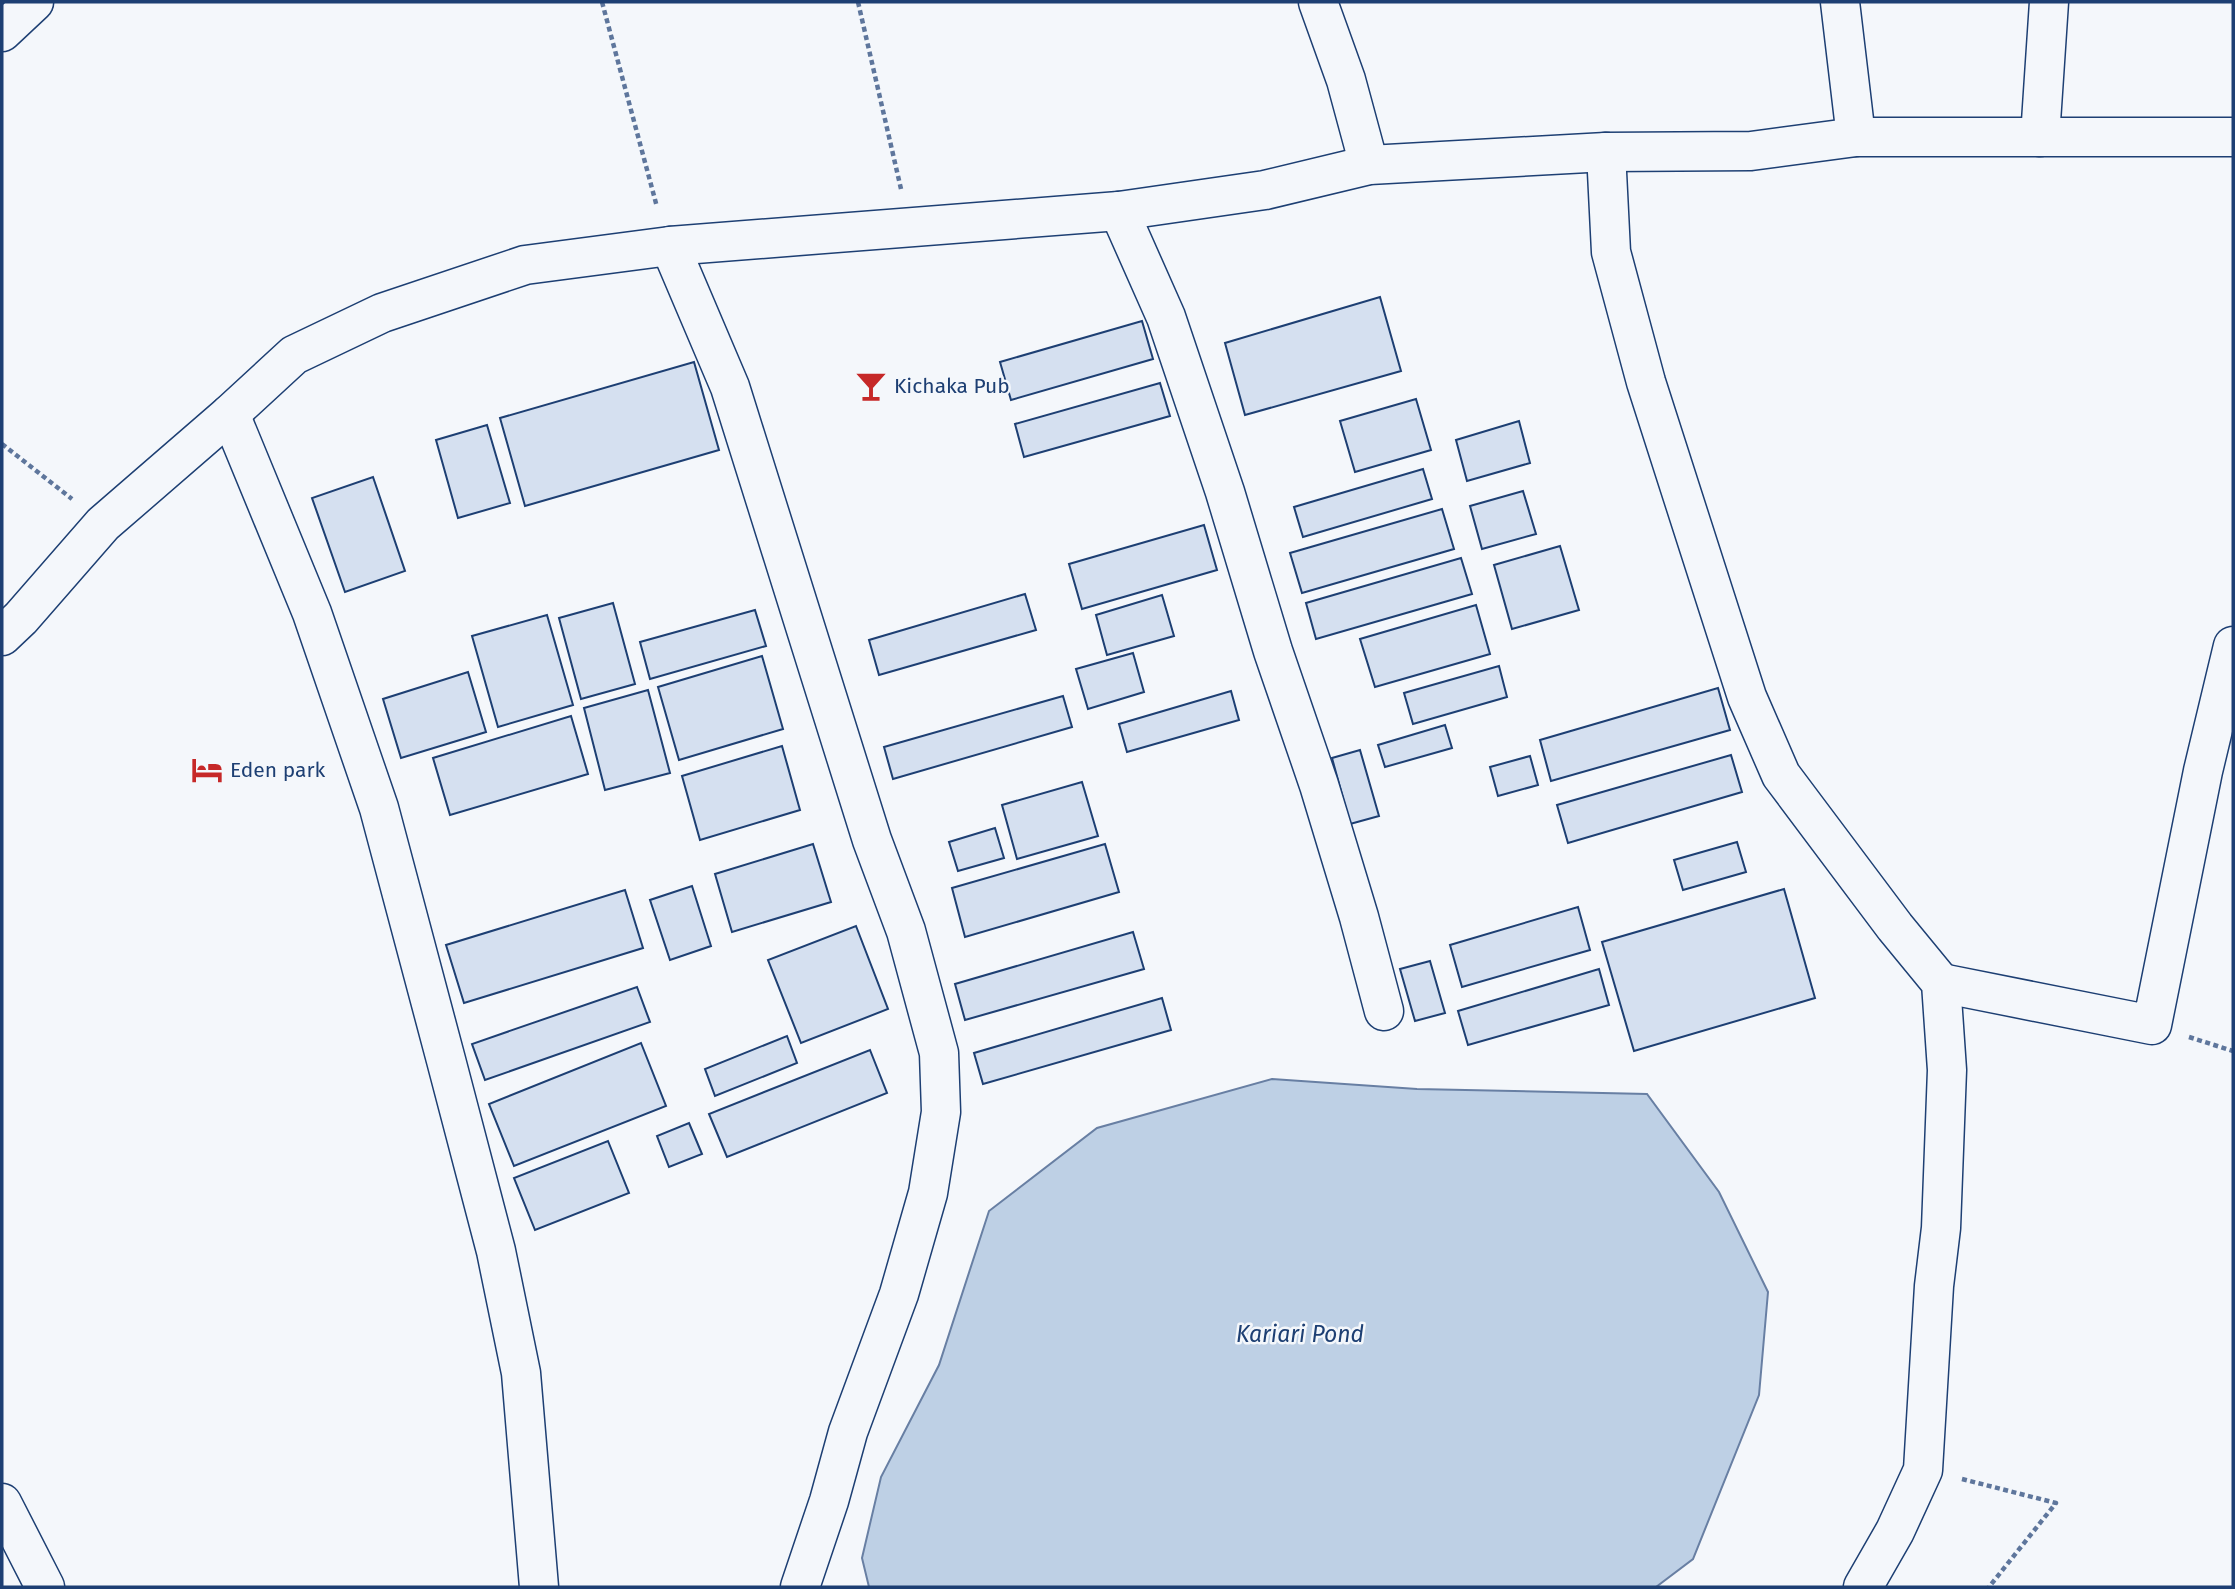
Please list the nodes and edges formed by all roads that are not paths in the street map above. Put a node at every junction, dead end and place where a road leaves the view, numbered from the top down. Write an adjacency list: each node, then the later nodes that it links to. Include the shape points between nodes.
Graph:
1 (34, 2): 5 (main road)
2 (1318, 2): 10 (main road)
3 (1840, 2): 6 (main road)
4 (2049, 2): 7 (main road)
5 (2, 32)
6 (1856, 137): 7 (main road); 9 (main road, via 1751,151)
7 (2040, 137): 8 (main road)
8 (2233, 137)
9 (1606, 152): 10 (main road); 16 (main road, via 1611,252 1646,382 1746,697 1780,775)
10 (1369, 165): 11 (main road, via 1265,190)
11 (1119, 211): 12 (main road); 17 (main road, via 1166,317 1225,492 1319,785)
12 (670, 246): 13 (main road, via 525,265 382,313 294,355); 21 (main road, via 730,387 872,840 906,931 939,1053 941,1112 928,1193 899,1294 848,1432)
13 (230, 414): 14 (main road, via 103,524); 20 (main road, via 312,613 379,808 446,1060 521,1373)
14 (2, 636)
15 (2233, 646): 16 (main road, via 2152,1025)
16 (1941, 983): 22 (main road, via 1947,1094 1923,1470)
17 (1384, 1011)
18 (2, 1503): 19 (main road)
19 (45, 1587)
20 (539, 1587)
21 (800, 1587)
22 (1863, 1587)

